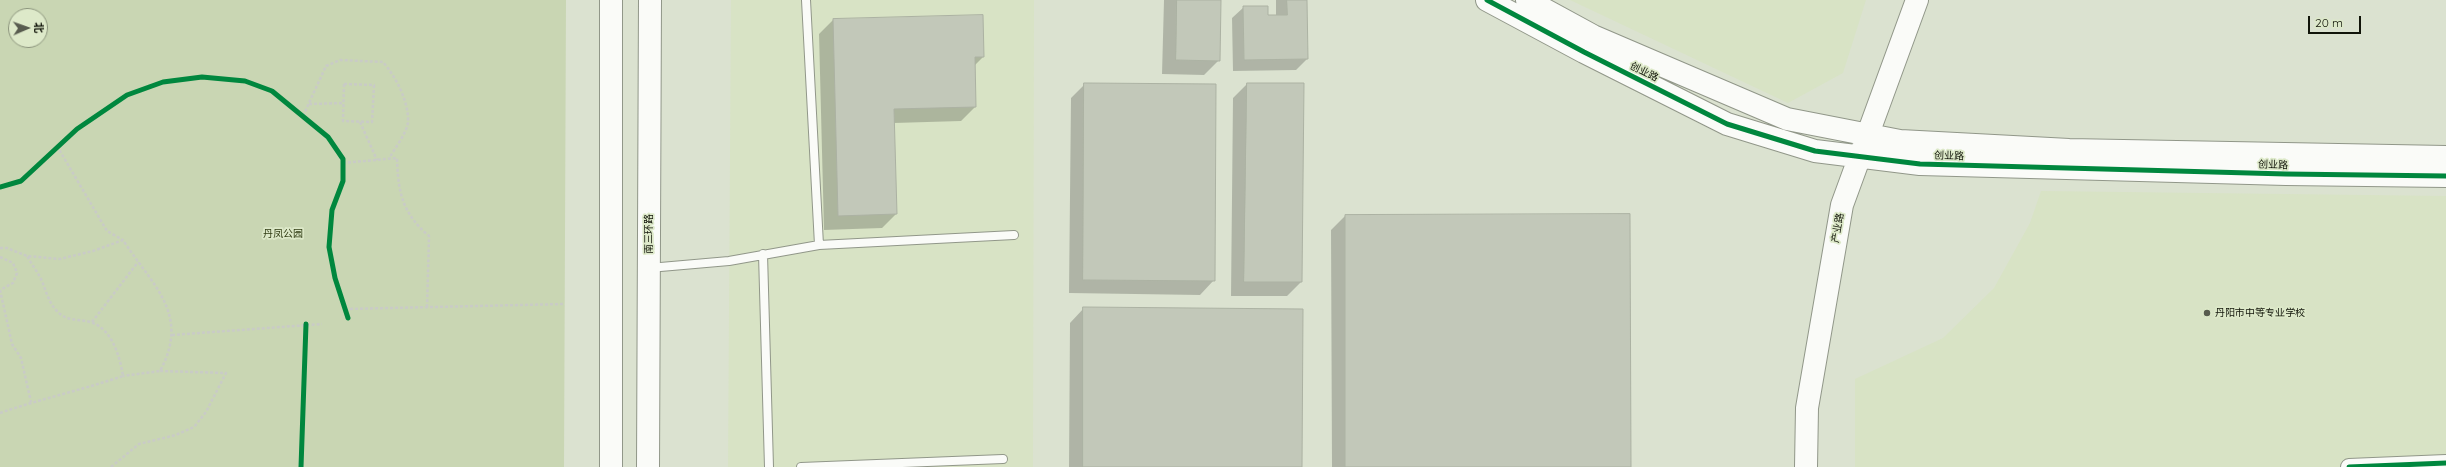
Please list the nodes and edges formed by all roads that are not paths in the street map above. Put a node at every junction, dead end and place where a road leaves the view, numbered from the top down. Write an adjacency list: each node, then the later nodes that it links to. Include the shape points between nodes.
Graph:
1 (611, 0): 18 (street)
2 (650, 0): 14 (street, 南三环路)
3 (806, 0): 12 (lane)
4 (1487, 0): 8 (street, 创业路, via 1727,124 1815,151)
5 (1527, 0): 7 (street, 创业路, via 1593,36 1787,120)
6 (1916, 0): 7 (street, 产业路)
7 (1867, 135): 8 (street, 产业路); 9 (street, 创业路, via 1900,142 2069,150)
8 (1859, 156): 10 (street, 创业路, via 1920,164); 22 (street, 产业路, via 1842,204 1807,408)
9 (2446, 157)
10 (2446, 176)
11 (1014, 235): 12 (lane)
12 (819, 246): 13 (lane)
13 (763, 254): 14 (lane, via 729,261); 20 (lane)
14 (649, 268): 19 (street, 南三环路)
15 (1003, 459): 17 (lane)
16 (2446, 463): 23 (street)
17 (906, 465): 21 (lane)
18 (611, 467)
19 (648, 467)
20 (769, 467)
21 (801, 467)
22 (1806, 467)
23 (2349, 467)

